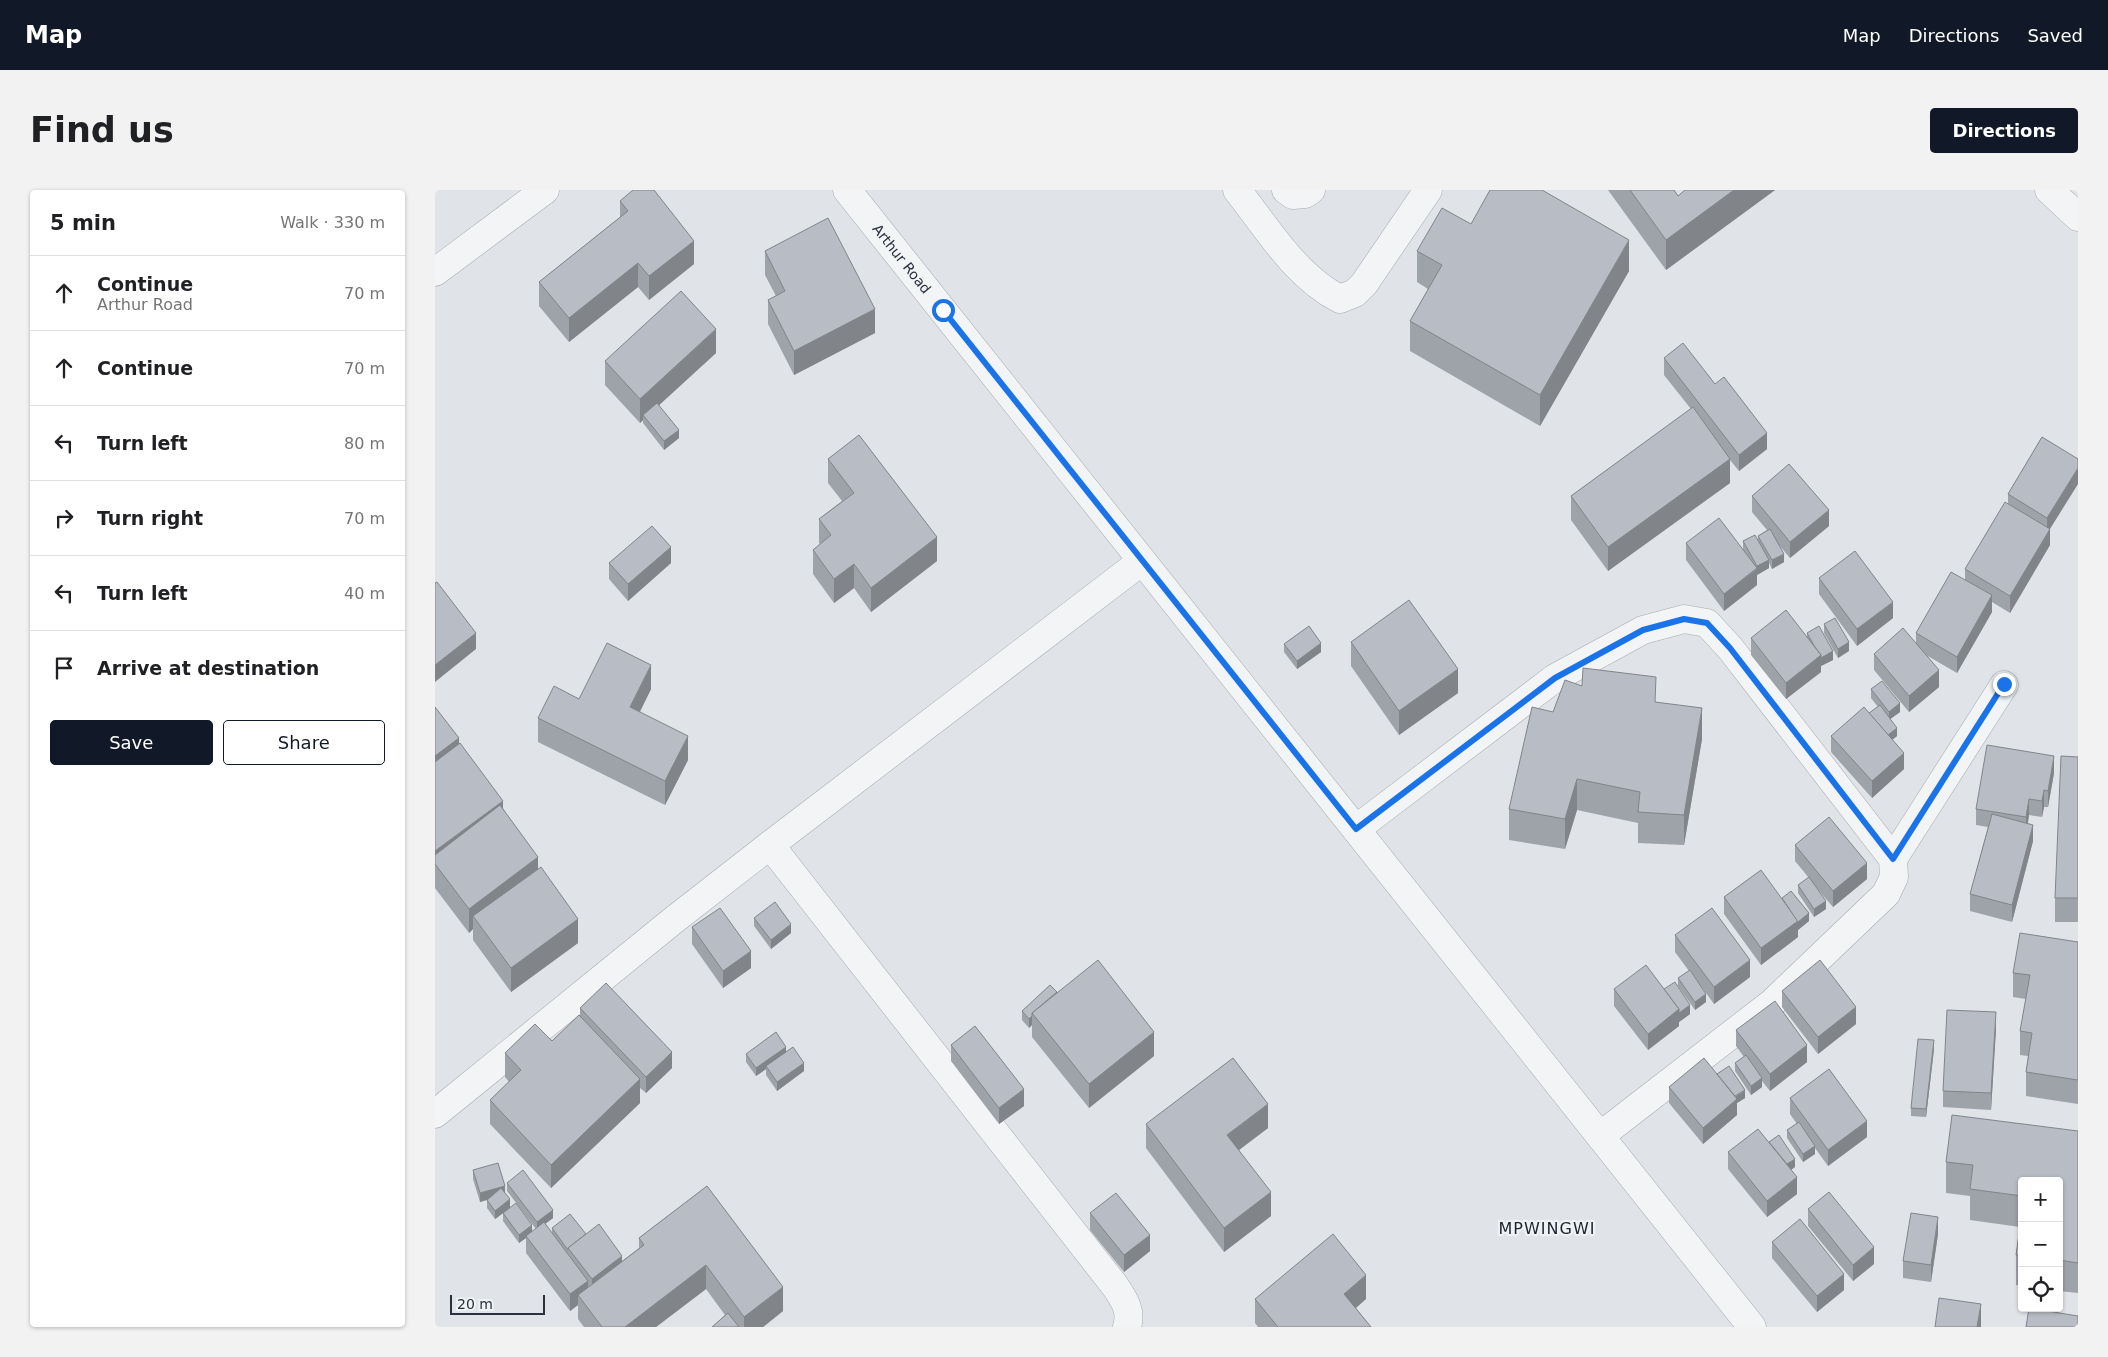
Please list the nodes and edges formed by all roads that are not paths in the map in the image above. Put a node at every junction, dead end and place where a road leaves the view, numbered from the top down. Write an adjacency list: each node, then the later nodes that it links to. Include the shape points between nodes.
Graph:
1 (545, 190): 9 (street)
2 (847, 190): 10 (street, Arthur Road)
3 (1237, 190): 6 (street, via 1297,266 1317,285 1340,299 1355,293 1364,284)
4 (1286, 190): 5 (street, via 1293,196)
5 (1311, 190)
6 (1428, 190)
7 (2049, 190): 8 (street)
8 (2078, 218)
9 (435, 272)
10 (1142, 561): 12 (street, Arthur Road); 13 (street)
11 (2004, 684): 14 (street)
12 (1356, 829): 14 (street, via 1555,678 1643,630 1684,619 1707,623 1730,648); 16 (street, Arthur Road)
13 (770, 844): 15 (street); 17 (street, via 1115,1286 1127,1304 1130,1317)
14 (1893, 859): 16 (street, via 1895,877 1886,894 1772,1003)
15 (435, 1114)
16 (1600, 1136): 18 (street, Arthur Road)
17 (1127, 1327)
18 (1752, 1327)

